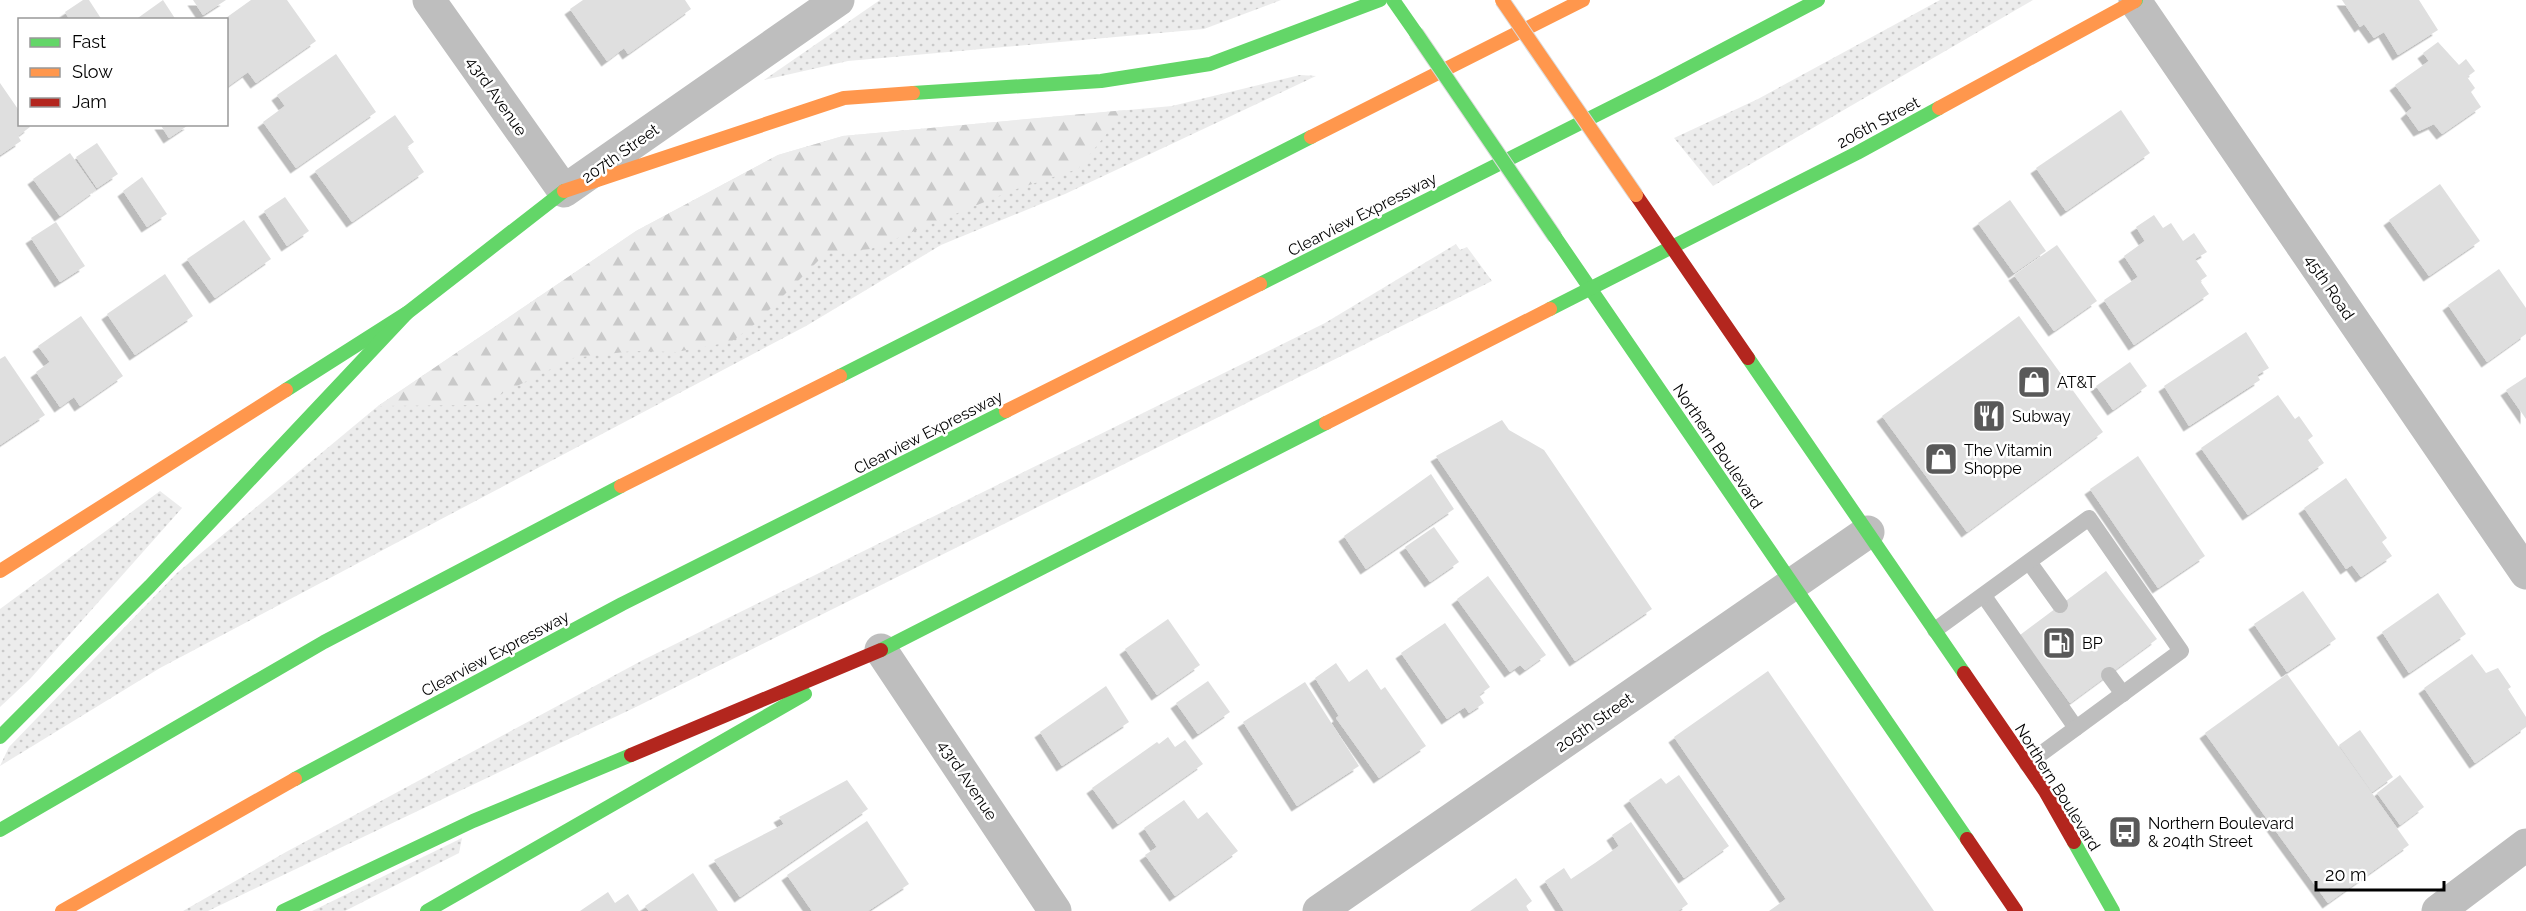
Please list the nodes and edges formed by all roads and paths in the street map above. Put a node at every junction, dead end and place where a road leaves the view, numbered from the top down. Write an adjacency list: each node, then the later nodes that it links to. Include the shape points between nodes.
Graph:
1 (429, 0): 9 (street, 43rd Avenue)
2 (838, 0): 9 (street, 207th Street)
3 (1380, 0): 9 (main road, via 1210,64 1101,81 844,98)
4 (1393, 0): 11 (main road, Northern Boulevard, bridge)
5 (1502, 0): 10 (main road, Northern Boulevard, bridge)
6 (1583, 0): 27 (main road, via 552,522 324,642)
7 (1818, 0): 30 (main road, Clearview Expressway, via 622,604 347,750)
8 (2136, 0): 10 (main road, 206th Street, via 1857,153); 16 (street, 45th Road)
9 (564, 191): 12 (main road, 207th Street)
10 (1672, 248): 11 (main road, 206th Street); 13 (main road, Northern Boulevard)
11 (1591, 289): 17 (main road, Northern Boulevard); 21 (main road)
12 (406, 313): 15 (main road); 25 (main road, via 150,586)
13 (1868, 532): 17 (street, 205th Street); 20 (main road, Northern Boulevard)
14 (2029, 562): 18 (lane); 19 (lane); 23 (lane, via 2089,518 2181,651)
15 (0, 571)
16 (2526, 573)
17 (1793, 584): 29 (street, 205th Street); 34 (main road, Northern Boulevard)
18 (1984, 596): 20 (lane); 24 (lane)
19 (2060, 605)
20 (1935, 630): 26 (main road, Northern Boulevard)
21 (881, 650): 31 (main road, via 472,821); 32 (main road); 33 (street, 43rd Avenue)
22 (2109, 675): 23 (lane)
23 (2123, 694): 24 (lane)
24 (2076, 728): 26 (lane)
25 (0, 736)
26 (2027, 764): 35 (main road, Northern Boulevard)
27 (0, 830)
28 (2526, 845): 36 (street)
29 (1336, 906)
30 (62, 911)
31 (283, 911)
32 (427, 911)
33 (1055, 911)
34 (2016, 911)
35 (2113, 911)
36 (2438, 911)

